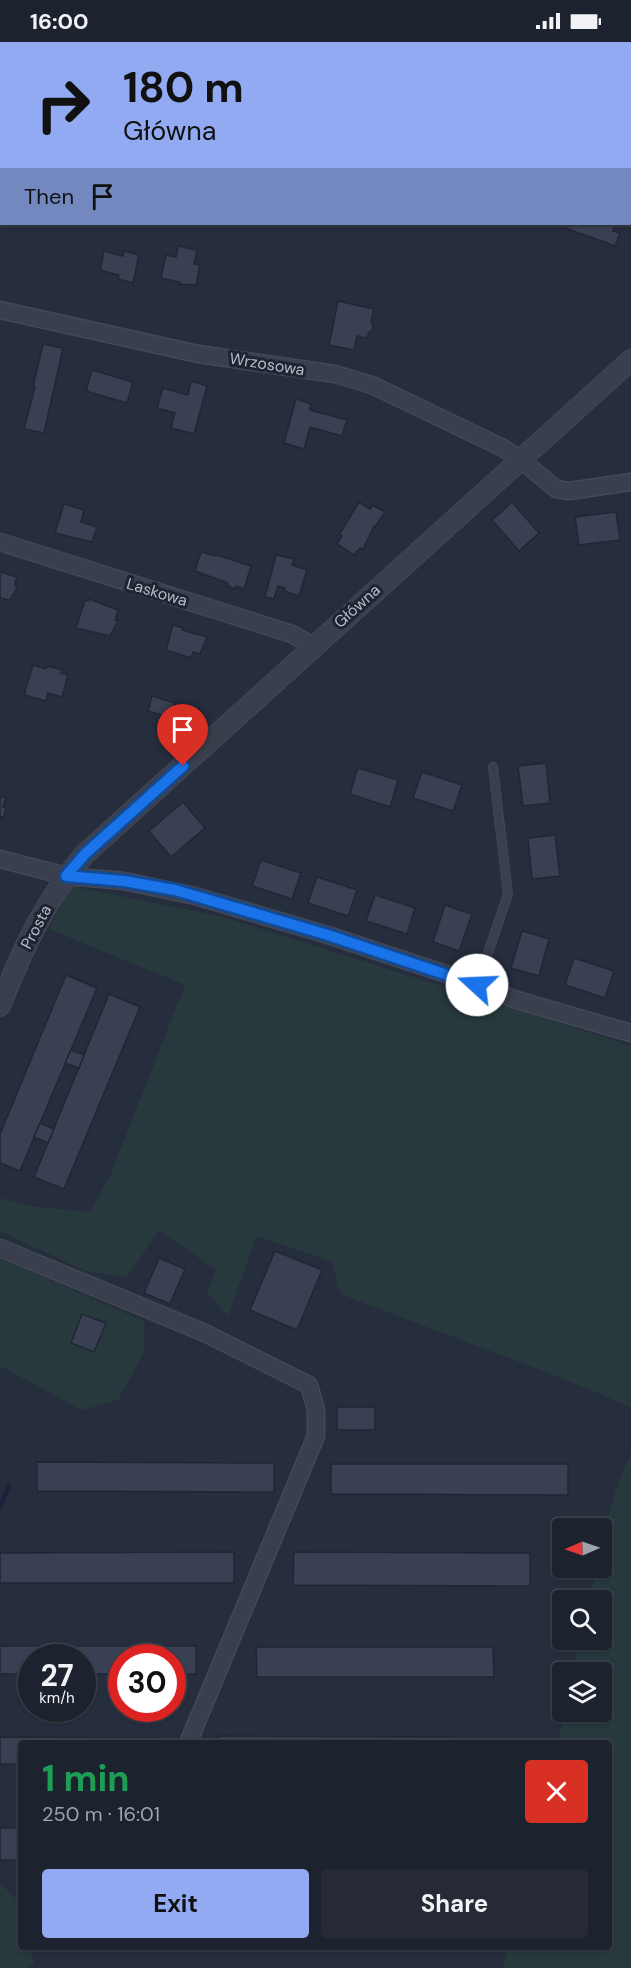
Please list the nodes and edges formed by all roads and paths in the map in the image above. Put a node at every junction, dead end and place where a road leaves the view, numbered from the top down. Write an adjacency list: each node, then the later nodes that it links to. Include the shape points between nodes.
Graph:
1 (0, 310): 3 (street, Wrzosowa, via 198,354 335,374 372,385)
2 (631, 360): 3 (street, Główna)
3 (520, 459): 4 (street, Wrzosowa, via 556,489 569,491); 6 (street, Główna)
4 (631, 482)
5 (0, 542): 6 (street, Laskowa, via 292,634)
6 (313, 646): 8 (street, Główna)
7 (493, 766): 11 (lane, via 508,894)
8 (85, 854): 10 (street, Prosta)
9 (0, 859): 10 (street)
10 (66, 876): 11 (street, via 175,890); 12 (street, Prosta, via 34,927)
11 (477, 985): 13 (street)
12 (0, 1006)
13 (631, 1033)
14 (0, 1248): 15 (street, via 205,1333 309,1385 316,1410 316,1436)
15 (189, 1740)

